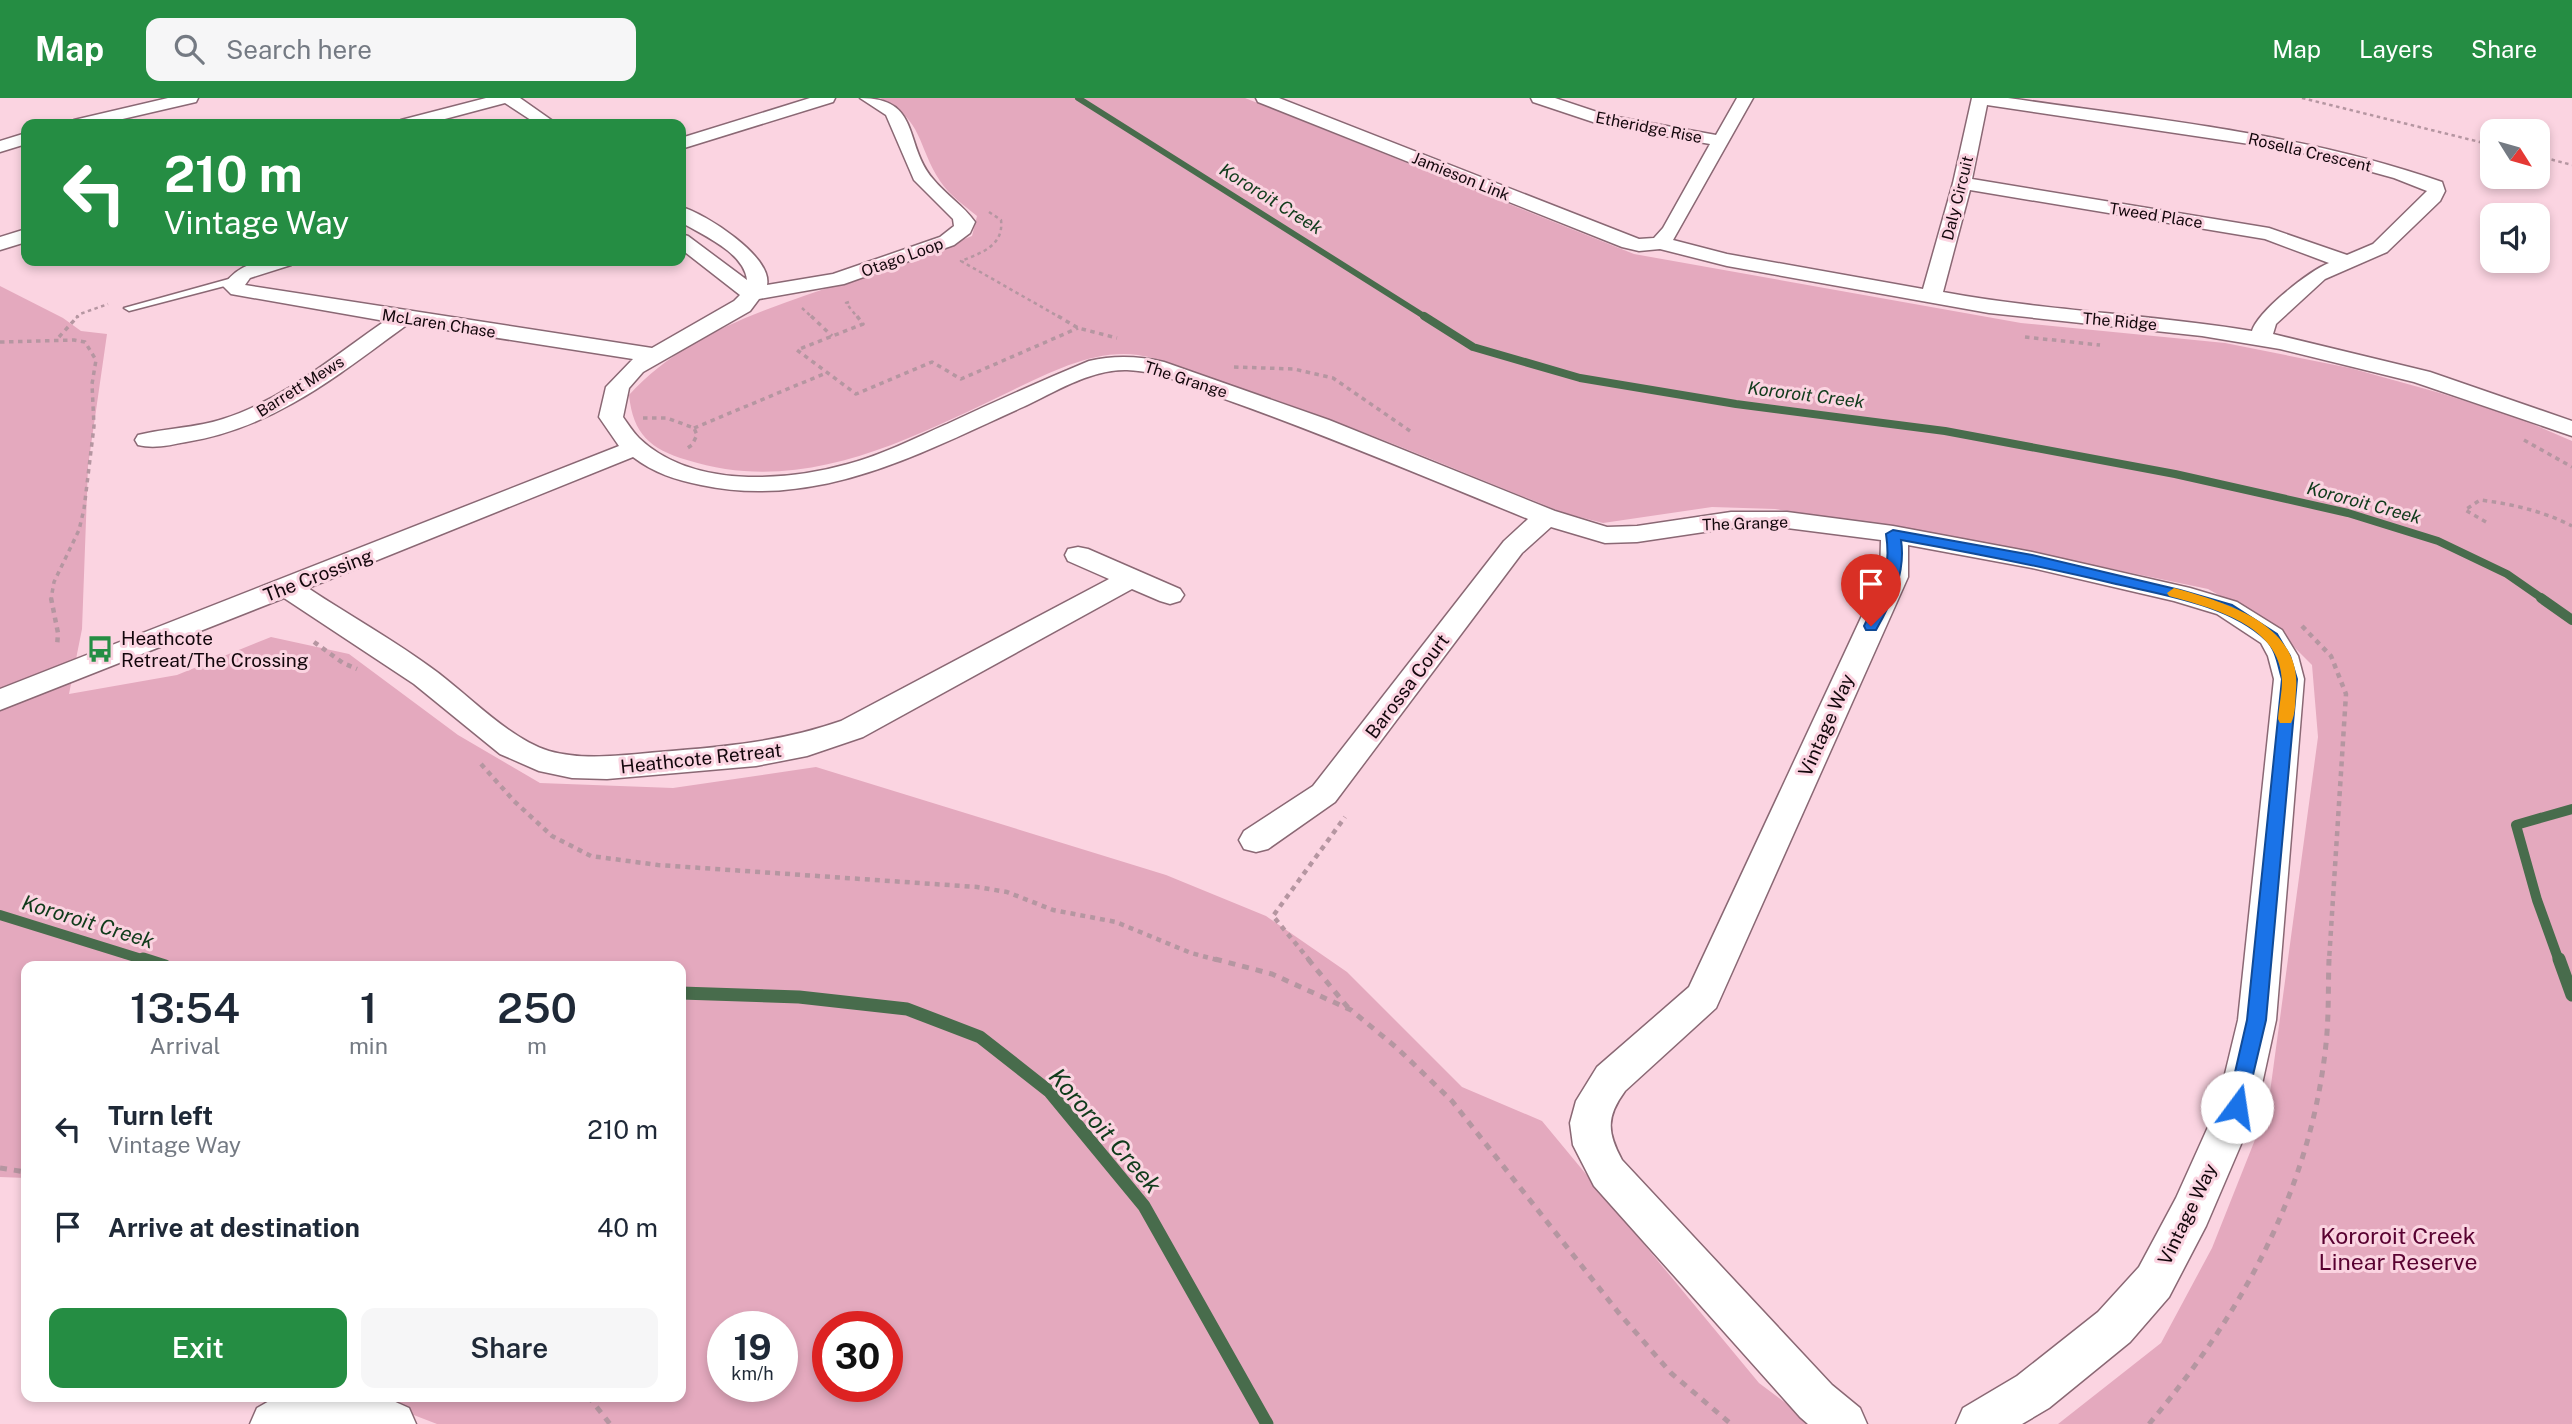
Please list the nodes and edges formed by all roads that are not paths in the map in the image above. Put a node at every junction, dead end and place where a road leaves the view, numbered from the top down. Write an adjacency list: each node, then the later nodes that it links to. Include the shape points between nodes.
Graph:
1 (190, 98): 11 (street)
2 (507, 98): 9 (street); 13 (street)
3 (827, 98): 16 (street)
4 (868, 98): 27 (street, Otago Loop, via 893,112 923,180 960,215 963,229 947,241 837,280)
5 (1264, 98): 21 (street, Jamieson Link, via 1614,237 1639,245)
6 (1539, 98): 15 (street, Etheridge Rise, via 1602,120)
7 (1745, 98): 15 (street)
8 (1980, 98): 18 (street, Daly Circuit); 24 (street, Rosella Crescent, via 2297,146 2435,186 2433,197 2380,247)
9 (479, 101): 10 (street); 12 (street)
10 (501, 117)
11 (101, 119)
12 (423, 119)
13 (540, 119)
14 (21, 140): 17 (street)
15 (1721, 141): 21 (street)
16 (686, 142)
17 (0, 147)
18 (1962, 183): 24 (street, Tweed Place, via 2269,234); 28 (street, Daly Circuit)
19 (686, 216): 27 (street, via 749,262 758,273)
20 (21, 237): 22 (street)
21 (1660, 243): 28 (street, The Ridge, via 1727,260)
22 (0, 244)
23 (686, 244): 27 (street)
24 (2347, 262): 31 (street, Rosella Crescent, via 2318,275 2281,310)
25 (267, 266): 26 (street)
26 (236, 280): 29 (lane); 30 (street, McLaren Chase, via 234,286 243,292)
27 (753, 294): 32 (street, via 742,306)
28 (1931, 297): 31 (street, The Ridge)
29 (124, 304)
30 (404, 317): 32 (street, McLaren Chase); 34 (street, Barrett Mews, via 296,392 247,418 215,429)
31 (2270, 340): 33 (street, The Ridge, via 2422,377)
32 (653, 355): 35 (street, The Grange, via 618,387 611,416)
33 (2569, 426)
34 (147, 440)
35 (646, 456): 36 (street, The Grange, via 696,478 760,484 850,472 1097,366 1136,363 1320,425); 40 (street, The Crossing)
36 (1546, 517): 37 (street, The Grange, via 1605,535 1731,520 1787,520); 43 (street, Barossa Court, via 1513,547 1324,794)
37 (1893, 534): 46 (street, Vintage Way, via 1894,577 1703,997 1611,1079 1595,1101 1590,1123 1593,1145 1608,1173 1816,1401); 47 (street, Vintage Way, via 2032,560 2227,608 2272,637 2289,679 2257,1020 2237,1107 2154,1282 2114,1327 2033,1392)
38 (1078, 555): 39 (street)
39 (1129, 579): 40 (street, Heathcote Retreat, via 852,729 807,745 756,755 607,768 539,760 511,746 424,677); 41 (street)
40 (287, 587): 42 (street, The Crossing)
41 (1170, 595)
42 (0, 700)
43 (1256, 840)
44 (273, 1424): 45 (street, via 329,1402)
45 (393, 1424)
46 (1844, 1424)
47 (1979, 1424)

